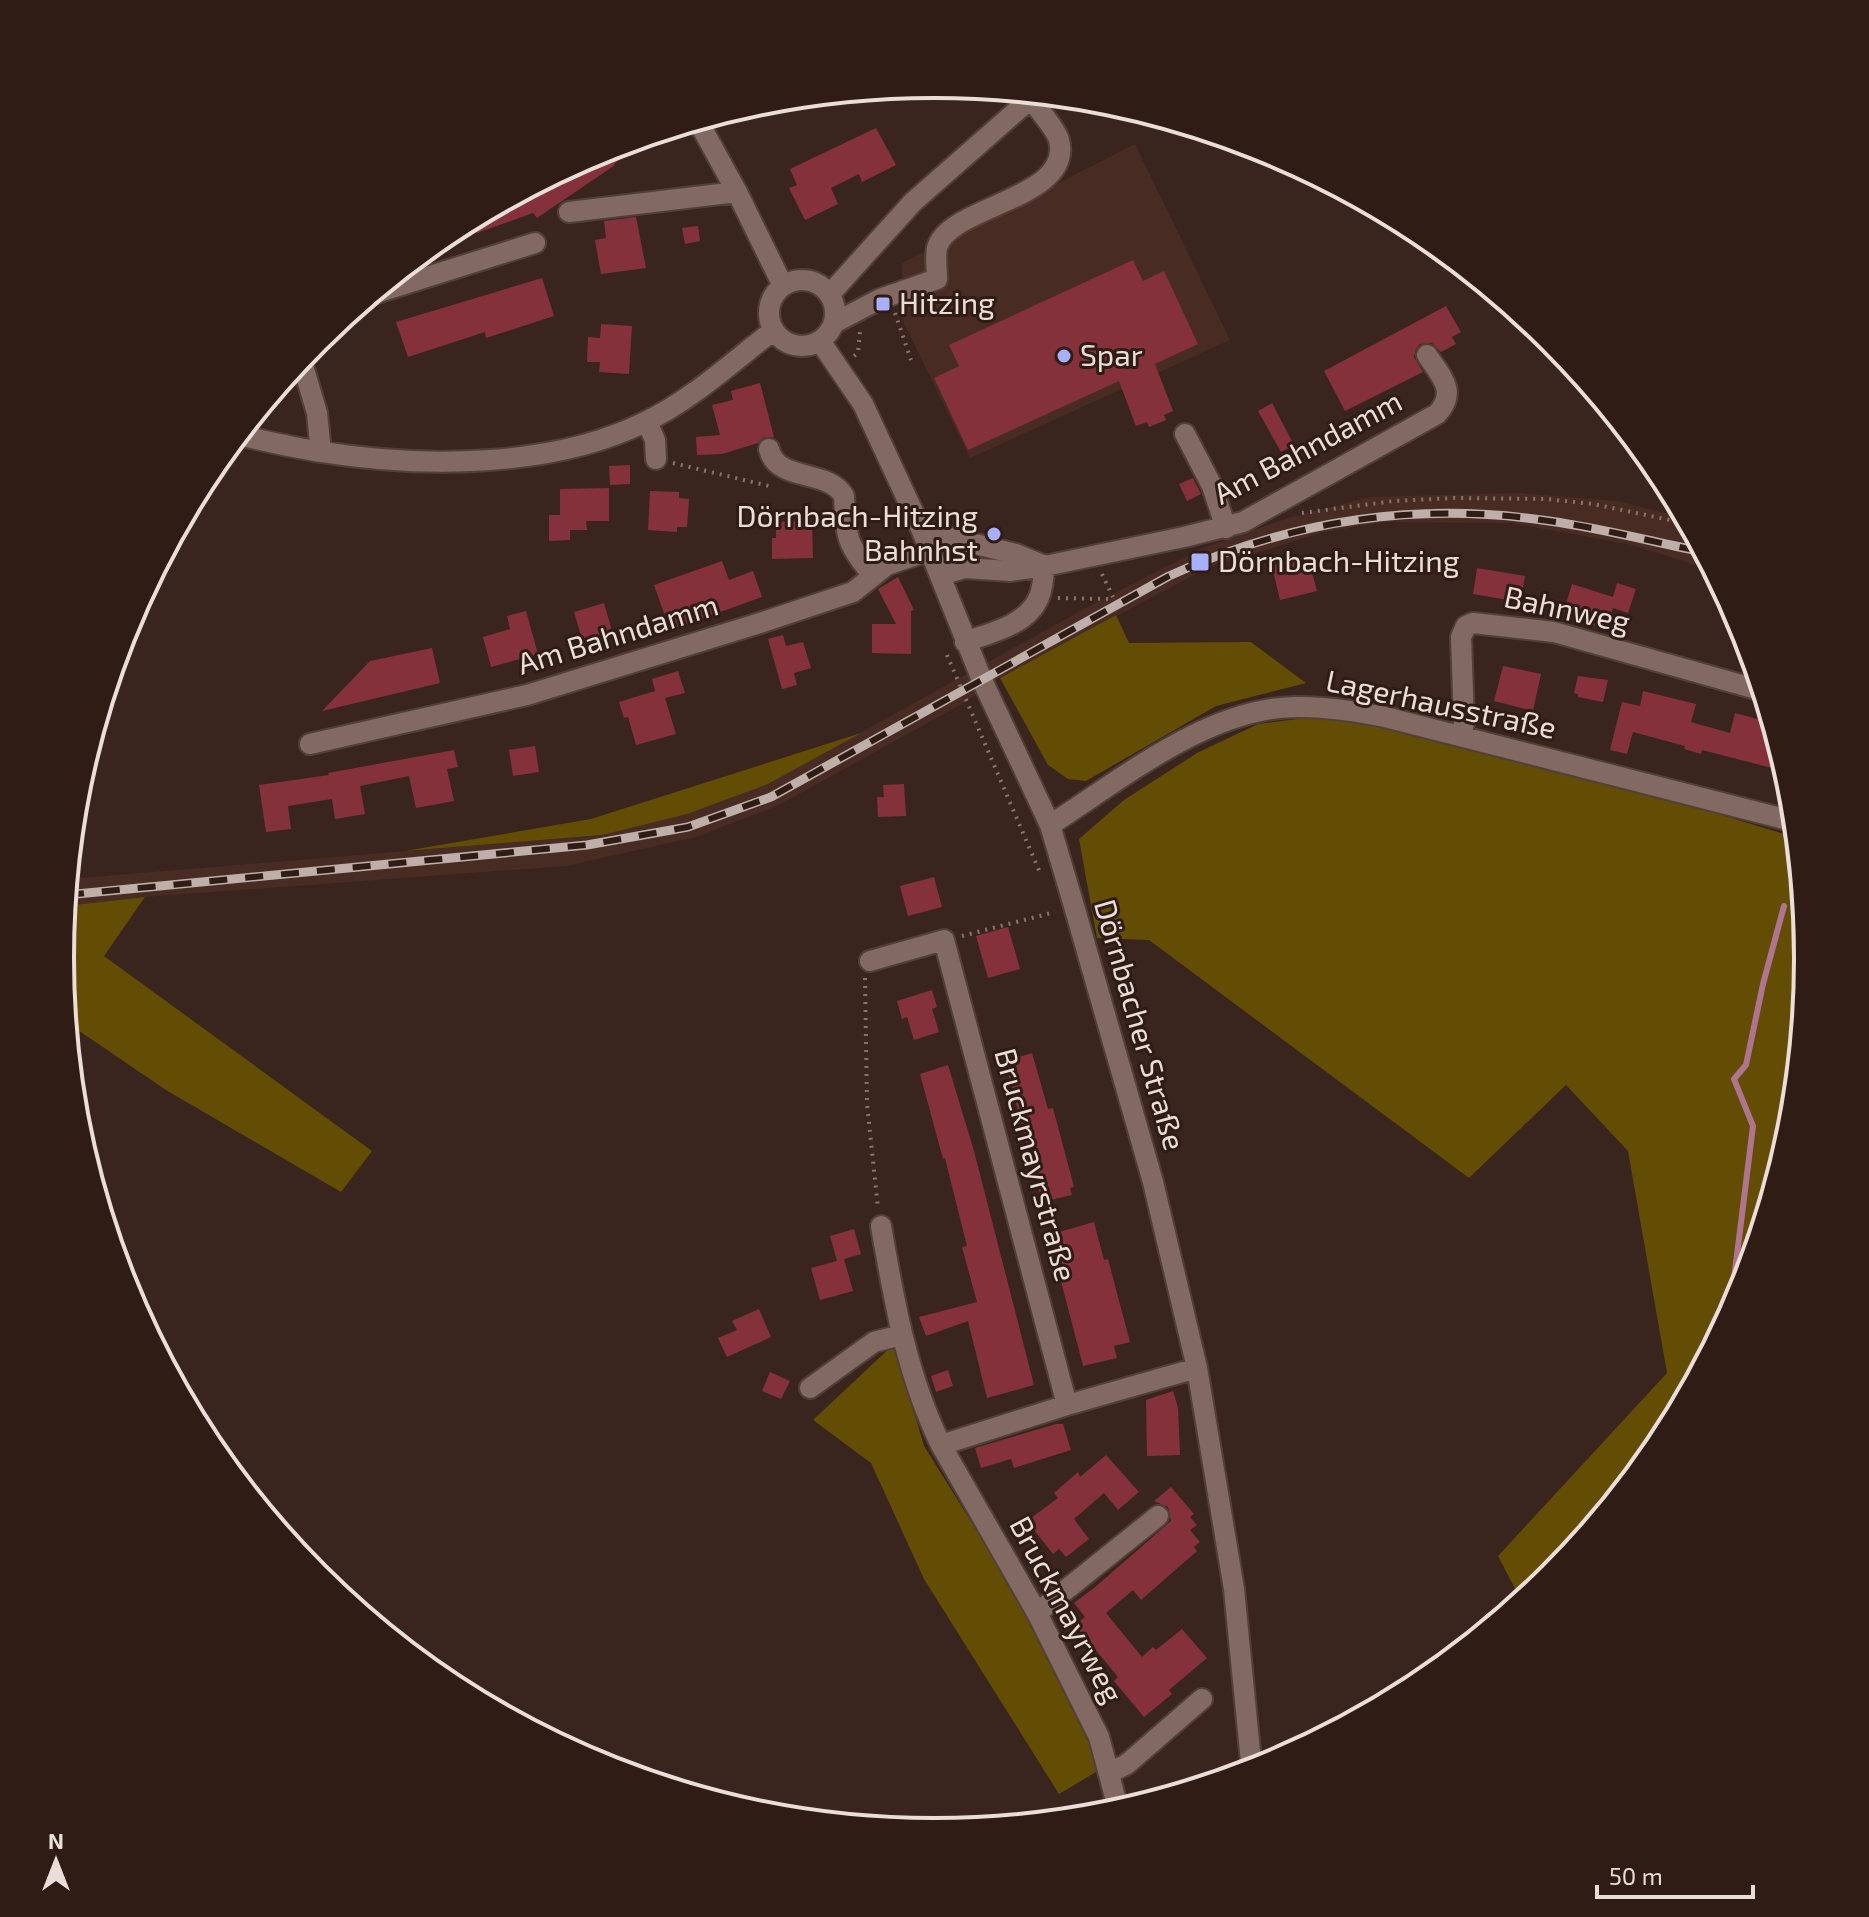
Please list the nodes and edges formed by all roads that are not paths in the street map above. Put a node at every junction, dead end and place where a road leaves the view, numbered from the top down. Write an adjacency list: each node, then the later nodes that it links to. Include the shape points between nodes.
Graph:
1 (1026, 103): 9 (street, via 913,202)
2 (1039, 104): 10 (street, via 1059,140 1057,164 1041,183 951,229 937,246 937,279)
3 (703, 130): 4 (street)
4 (737, 192): 5 (street); 8 (street)
5 (569, 212)
6 (535, 243): 7 (street)
7 (399, 286)
8 (783, 286): 9 (street, via 802,280); 11 (street, via 769,311)
9 (830, 294): 10 (street)
10 (834, 323): 12 (street)
11 (774, 330): 12 (street, via 784,341 798,345); 15 (street)
12 (820, 341): 22 (street, Dörnbacher Straße, via 863,404)
13 (1427, 355): 21 (street, Am Bahndamm, via 1447,393 1447,404 1437,414 1255,517)
14 (305, 373): 19 (street, via 321,429)
15 (647, 422): 19 (street, via 563,450 504,458 389,460); 20 (street)
16 (1185, 434): 21 (street)
17 (250, 437): 19 (street)
18 (769, 449): 24 (street, via 777,464 841,490 849,543)
19 (321, 452)
20 (656, 459)
21 (1226, 528): 23 (street, Am Bahndamm)
22 (927, 540): 23 (street, via 1016,554); 24 (street, Am Bahndamm); 25 (street, Dörnbacher Straße)
23 (1045, 566): 25 (street, Am Bahndamm, via 1010,571 973,567); 26 (street, via 1039,597 1020,619)
24 (873, 575): 29 (street, Am Bahndamm, via 853,592 627,665 527,695)
25 (941, 575): 26 (street, Dörnbacher Straße)
26 (965, 642): 31 (street, Dörnbacher Straße)
27 (1751, 688): 28 (street, Bahnweg, via 1554,632 1473,623 1461,637)
28 (1461, 736): 30 (street, Lagerhausstraße); 31 (street, Lagerhausstraße, via 1346,709 1292,707 1252,713 1180,743)
29 (310, 744)
30 (1783, 819)
31 (1050, 825): 35 (street, Dörnbacher Straße, via 1153,1182)
32 (870, 961): 37 (street, Bruckmayrstraße, via 944,940)
33 (881, 1226): 34 (street)
34 (901, 1335): 36 (street, via 874,1342); 38 (street)
35 (1197, 1368): 37 (street); 42 (street, Dörnbacher Straße, via 1234,1589)
36 (810, 1388)
37 (1067, 1405): 38 (street)
38 (941, 1445): 40 (street, Bruckmayrweg)
39 (1158, 1516): 40 (street)
40 (1037, 1613): 43 (street, Bruckmayrweg, via 1099,1737)
41 (1202, 1699): 43 (street, via 1127,1764)
42 (1251, 1758)
43 (1109, 1773): 44 (street, Bruckmayrweg)
44 (1116, 1799)

